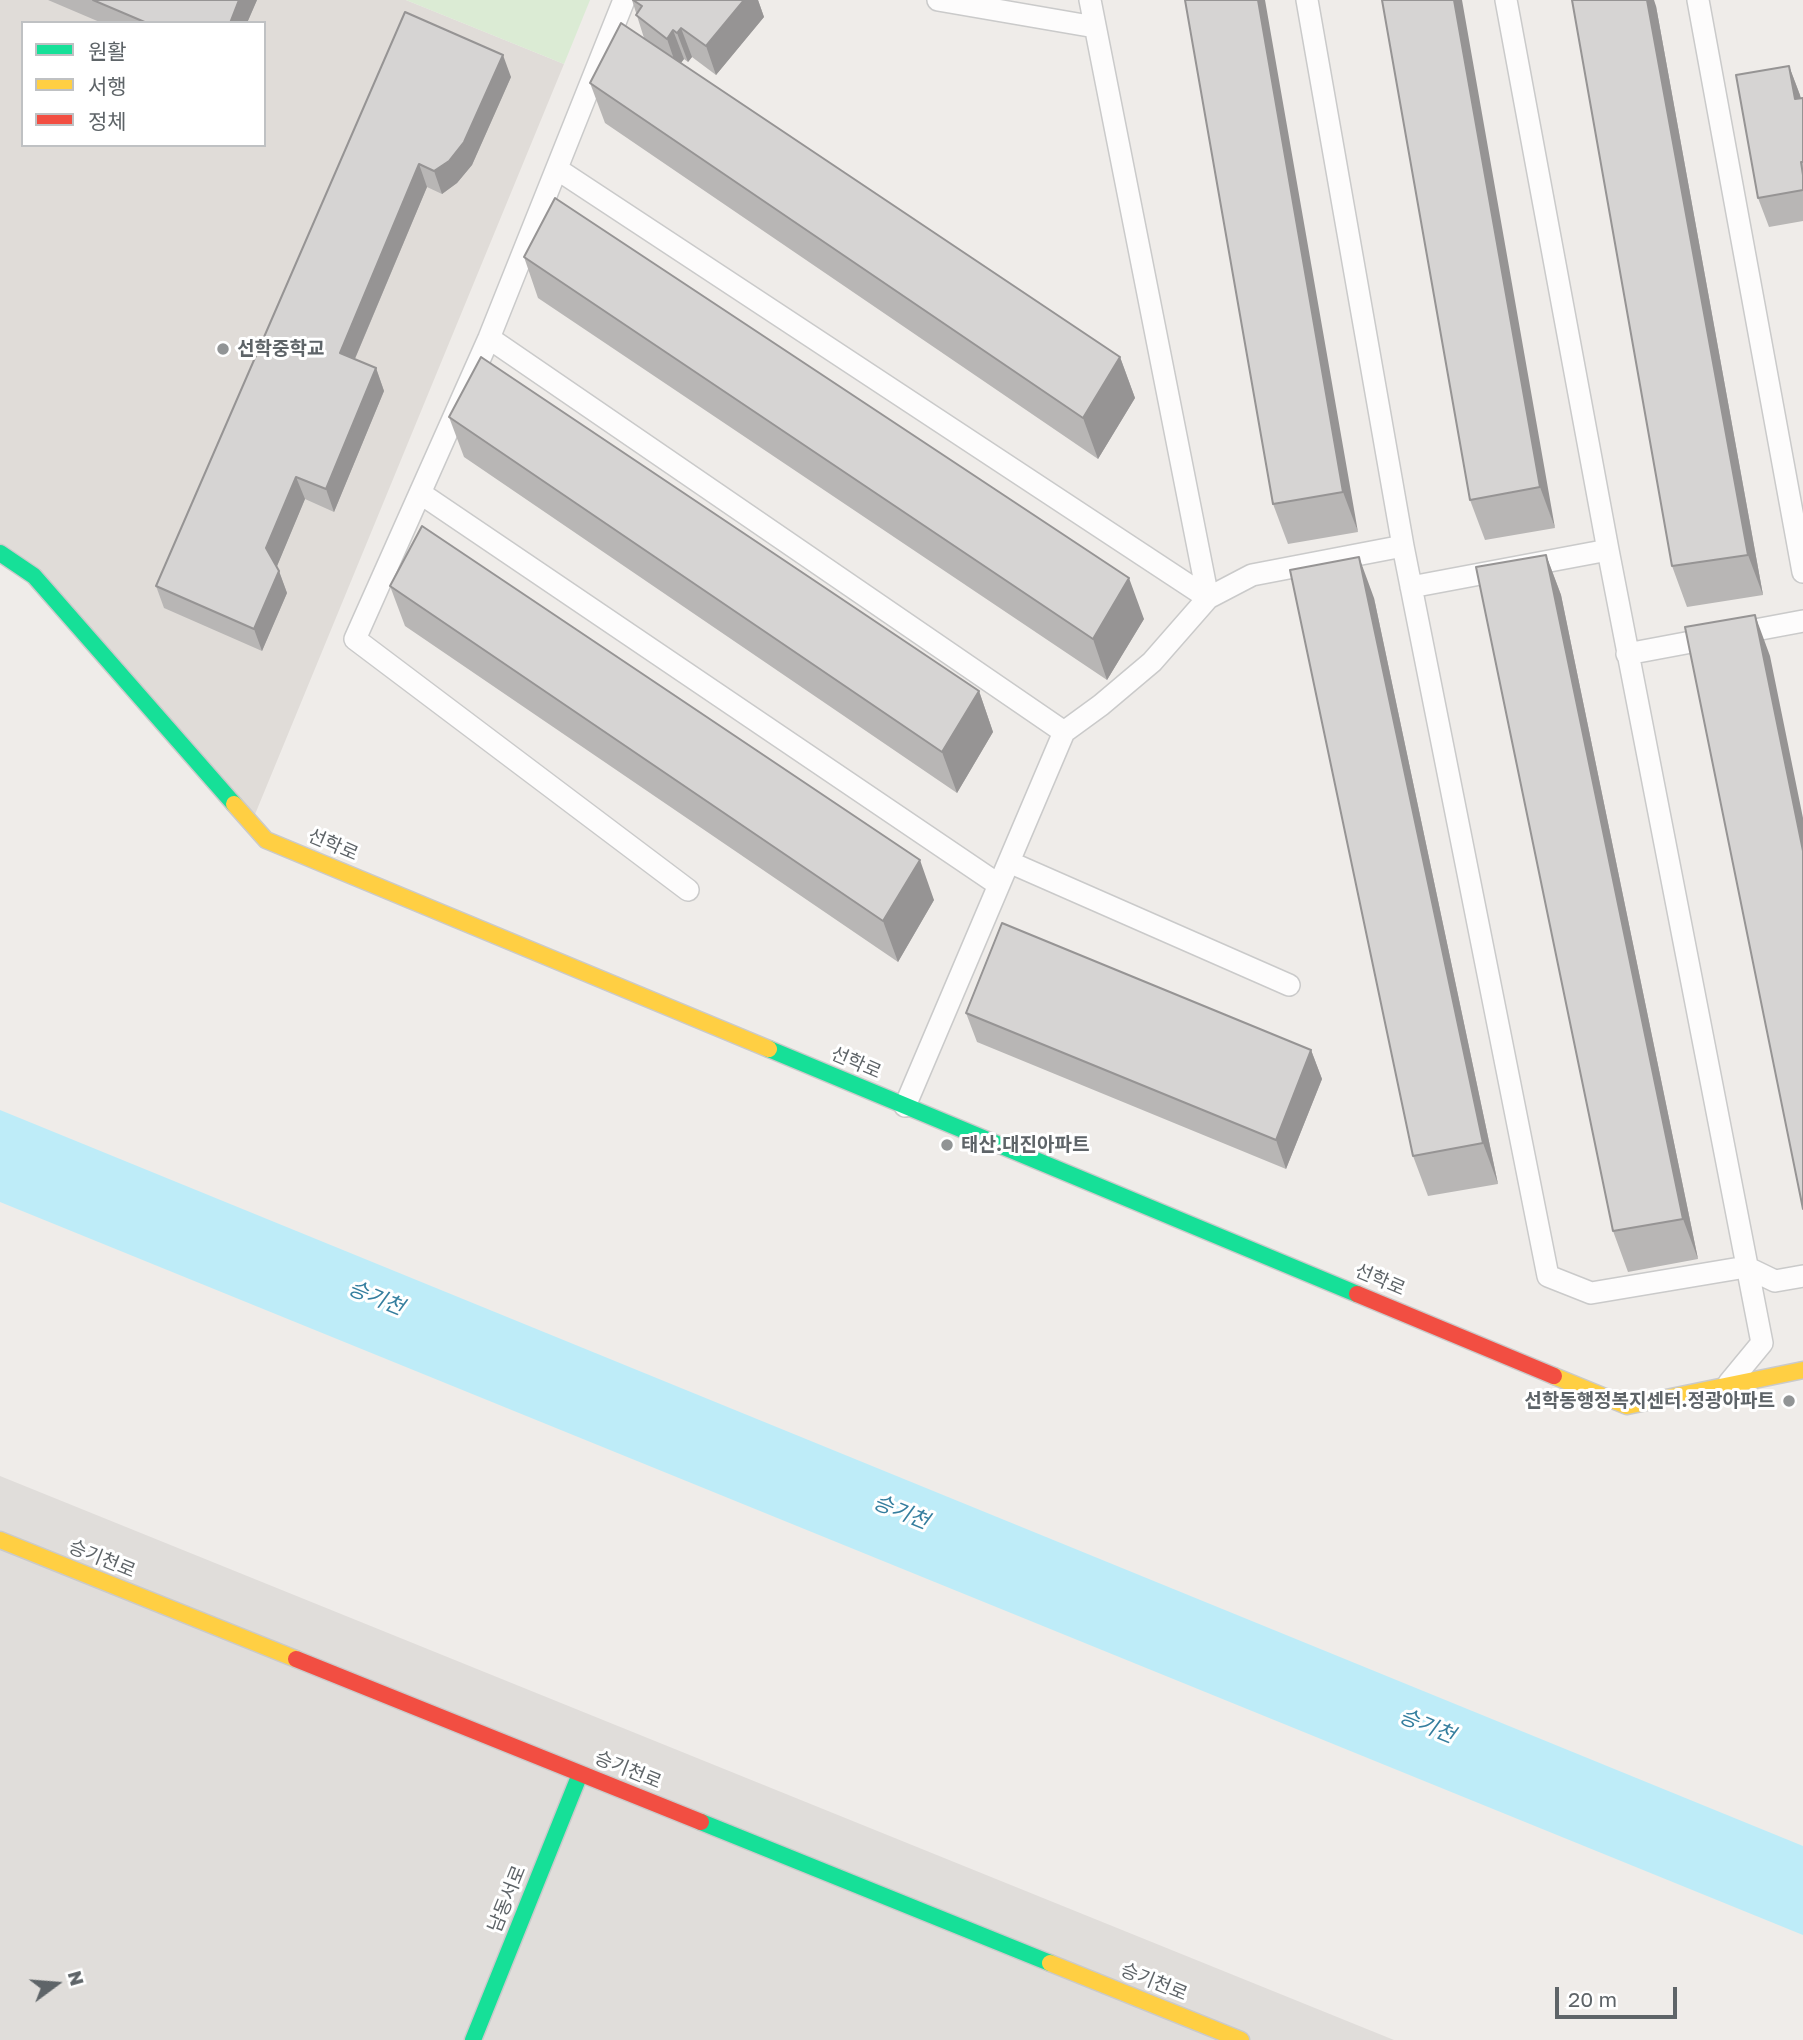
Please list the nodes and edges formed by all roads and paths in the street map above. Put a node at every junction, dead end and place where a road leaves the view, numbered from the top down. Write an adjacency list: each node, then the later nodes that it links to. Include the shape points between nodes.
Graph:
1 (624, 0): 8 (lane)
2 (938, 0): 7 (lane)
3 (1090, 0): 7 (lane)
4 (1307, 0): 11 (lane)
5 (1506, 0): 12 (lane)
6 (1698, 0): 14 (lane)
7 (1095, 27): 16 (lane)
8 (557, 169): 9 (lane); 16 (lane)
9 (489, 338): 10 (lane); 19 (lane)
10 (420, 494): 21 (lane); 22 (lane, via 355,639)
11 (1403, 545): 15 (lane); 16 (lane, via 1252,575)
12 (1608, 550): 15 (lane); 18 (lane)
13 (0, 553): 24 (street, 선학로, via 34,576 266,840)
14 (1803, 572)
15 (1411, 587): 25 (lane, via 1548,1276 1591,1293)
16 (1208, 598): 19 (lane, via 1152,662)
17 (1803, 621): 18 (lane)
18 (1628, 654): 25 (lane)
19 (1064, 732): 20 (lane)
20 (1009, 862): 21 (lane); 23 (lane)
21 (999, 885): 24 (lane)
22 (688, 890)
23 (1289, 985)
24 (905, 1106): 28 (street, 선학로, via 1627,1406)
25 (1746, 1267): 26 (lane, via 1776,1282); 28 (lane, via 1762,1343)
26 (1803, 1276)
27 (1803, 1370): 28 (street, 선학로)
28 (1727, 1384)
29 (0, 1540): 30 (street, 승기천로)
30 (580, 1774): 31 (street, 남동서로); 32 (street, 승기천로)
31 (473, 2040)
32 (1241, 2040)

